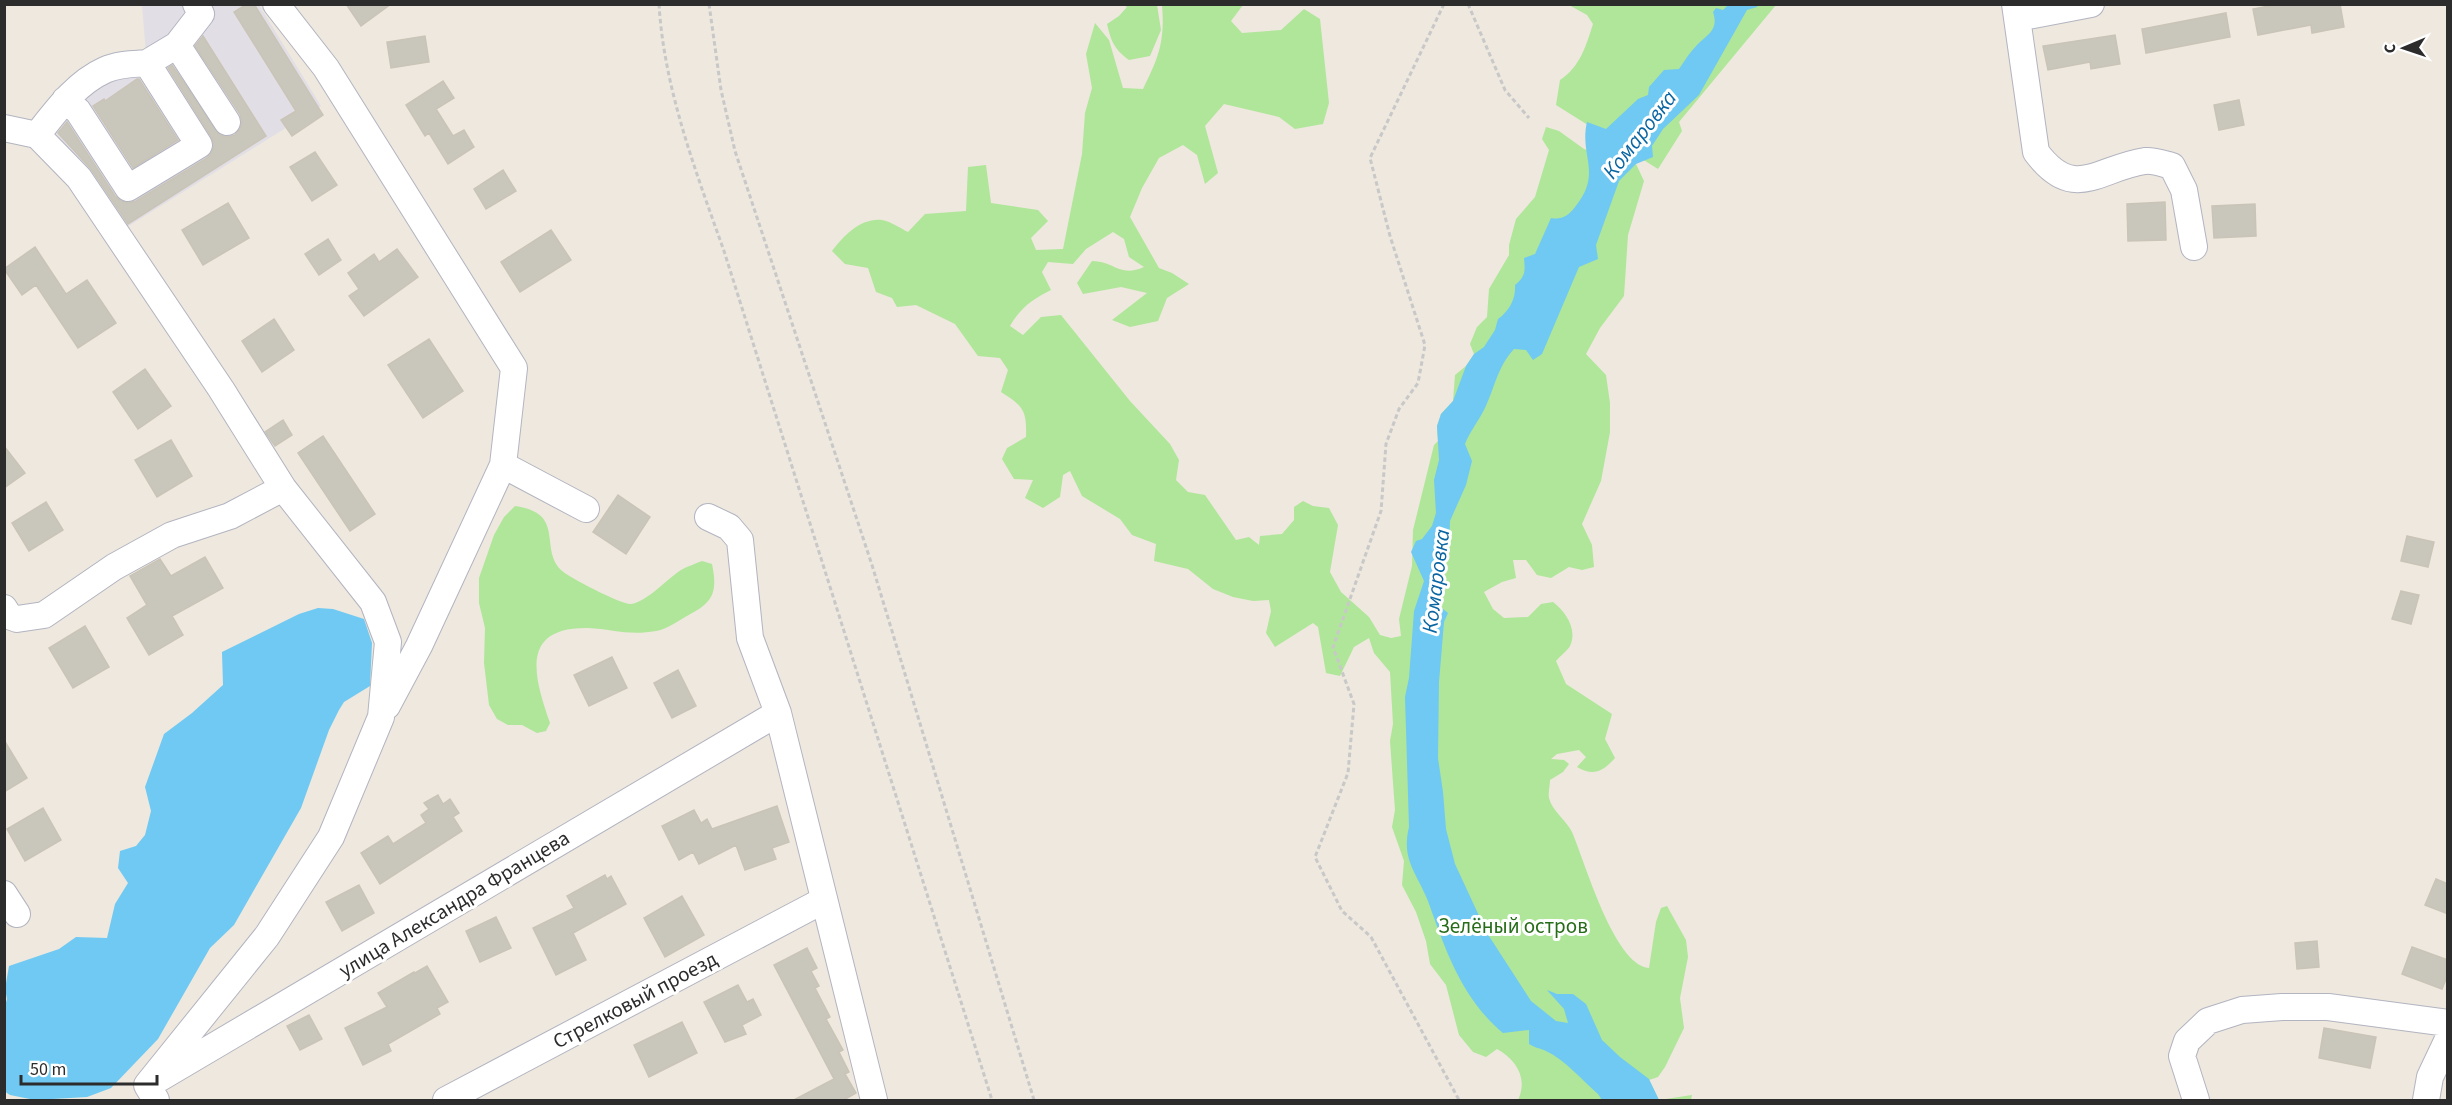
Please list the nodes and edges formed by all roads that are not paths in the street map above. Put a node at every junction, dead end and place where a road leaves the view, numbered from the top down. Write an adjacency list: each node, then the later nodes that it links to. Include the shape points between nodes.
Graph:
1 (196, 4): 5 (street, via 201,14)
2 (276, 4): 12 (street, via 326,68 514,368)
3 (2091, 4): 4 (street)
4 (2016, 11): 11 (street, via 2036,152 2048,168 2070,179 2095,177 2146,161 2172,166 2184,190)
5 (177, 45): 6 (street); 8 (street)
6 (147, 63): 7 (street, via 105,70); 7 (street, via 199,145 128,188 78,111)
7 (64, 100): 10 (street)
8 (227, 122)
9 (4, 128): 10 (street)
10 (37, 135): 13 (street, via 80,178)
11 (2194, 247)
12 (503, 465): 14 (street); 18 (street, via 419,646)
13 (284, 488): 16 (street, via 230,516 172,535 114,567 44,615 17,619); 18 (street, via 373,602 388,642)
14 (586, 509)
15 (708, 517): 17 (street, via 729,527 740,540 750,638)
16 (4, 608)
17 (778, 714): 19 (street); 22 (street, улица Александра Францева)
18 (381, 717): 22 (street, via 331,837 267,936)
19 (824, 900): 23 (street, Стрелковый проезд); 24 (street)
20 (2448, 1023): 25 (street, via 2328,1007 2242,1010 2208,1021 2187,1041 2182,1056)
21 (2448, 1039): 26 (street, via 2430,1077)
22 (146, 1096)
23 (446, 1101)
24 (874, 1101)
25 (2196, 1101)
26 (2426, 1101)

